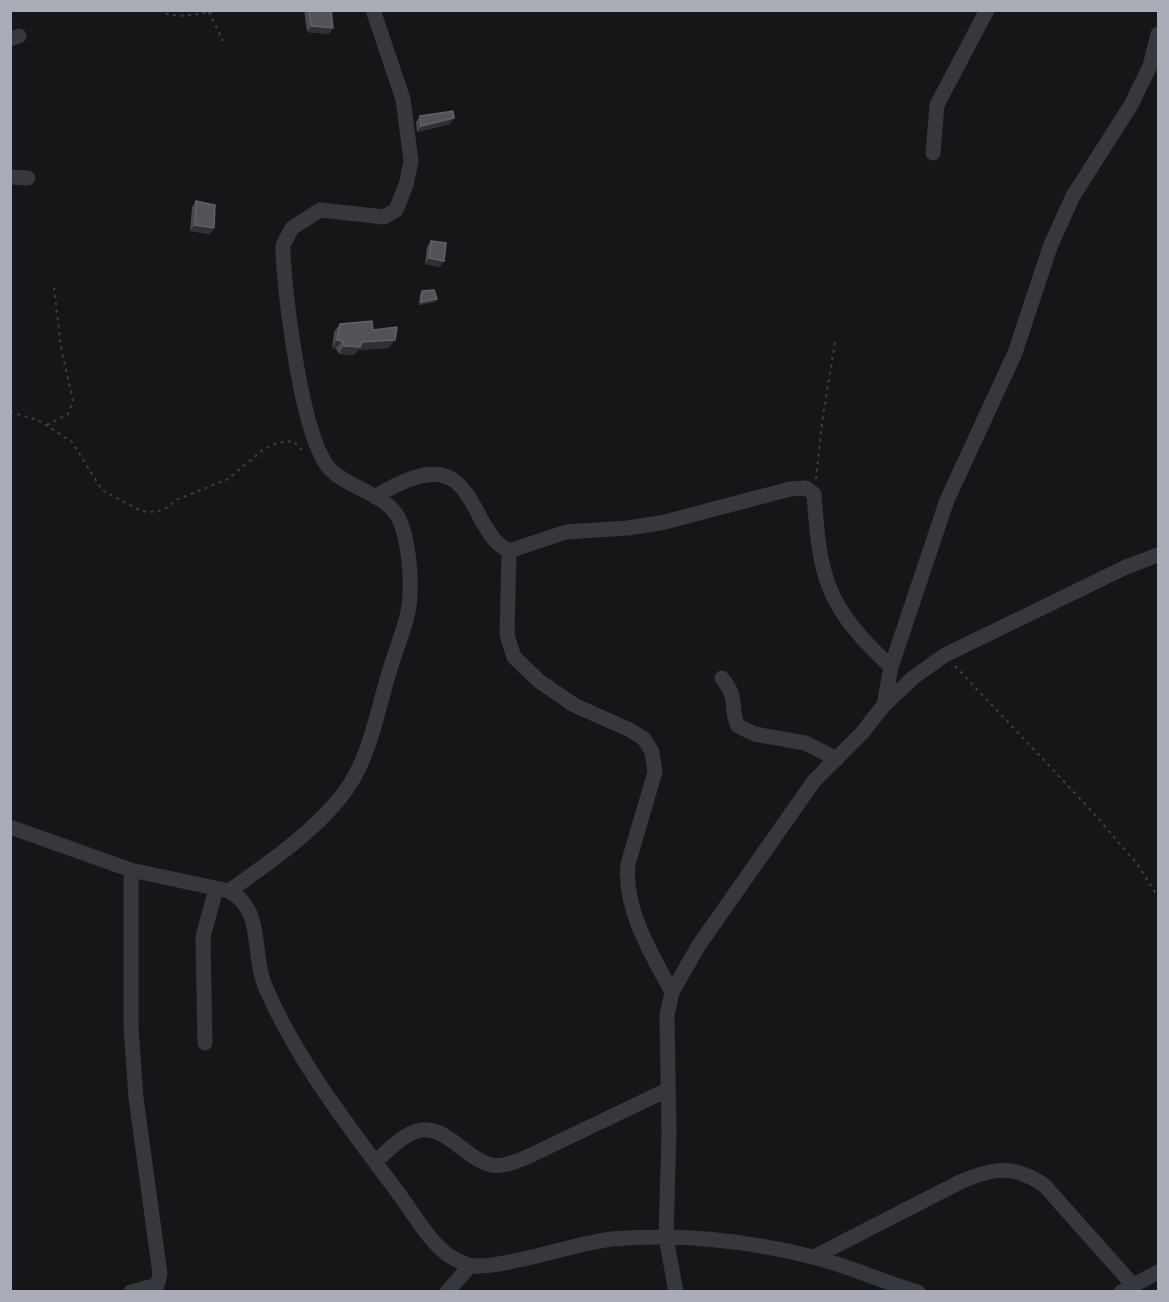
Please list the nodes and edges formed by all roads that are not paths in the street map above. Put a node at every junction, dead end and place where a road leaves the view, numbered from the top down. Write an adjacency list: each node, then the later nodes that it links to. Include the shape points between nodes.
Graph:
1 (373, 10): 7 (street, via 403,99 410,133 411,161 406,185 390,215 371,218 320,210 292,228 283,245 292,339 320,459 346,482)
2 (987, 10): 4 (street, via 937,105)
3 (1158, 34): 10 (street, via 1150,66 1131,105 1073,196 1050,247 1015,353 947,500)
4 (933, 153)
5 (10, 177): 6 (street)
6 (28, 178)
7 (375, 497): 8 (street, via 405,480 423,476 455,481 492,538); 16 (street, via 390,506 400,521 409,564 410,594 405,626 361,766 341,798 312,826)
8 (509, 551): 10 (street, via 566,532 665,522 806,488 814,494 816,540 823,573 837,607 863,640); 17 (street, via 507,635 514,657 539,681 574,705 644,739 652,752 655,772 626,877 647,945)
9 (1158, 555): 12 (street, via 945,655)
10 (891, 666): 12 (street)
11 (722, 678): 13 (street, via 735,698 734,719 738,726 755,734 805,743)
12 (884, 705): 13 (street)
13 (837, 759): 17 (street, via 814,782 785,822 699,945)
14 (10, 827): 15 (street)
15 (130, 870): 16 (street); 26 (street, via 131,1027 136,1098 160,1274 156,1285)
16 (223, 890): 18 (street, via 203,937); 20 (street, via 242,901 255,922 260,971 291,1038)
17 (672, 992): 19 (street, via 667,1016)
18 (205, 1043)
19 (667, 1090): 20 (street, via 506,1164 492,1165 476,1158 436,1131 426,1129 405,1137); 21 (street)
20 (375, 1162): 23 (street, via 448,1254)
21 (666, 1237): 22 (street); 23 (street, via 581,1243 505,1262); 28 (street)
22 (814, 1257): 25 (street, via 960,1182 1006,1169 1026,1172 1044,1185); 29 (street)
23 (470, 1266): 27 (street)
24 (1158, 1272): 25 (street)
25 (1127, 1288)
26 (131, 1292)
27 (447, 1292)
28 (676, 1292)
29 (918, 1292)

